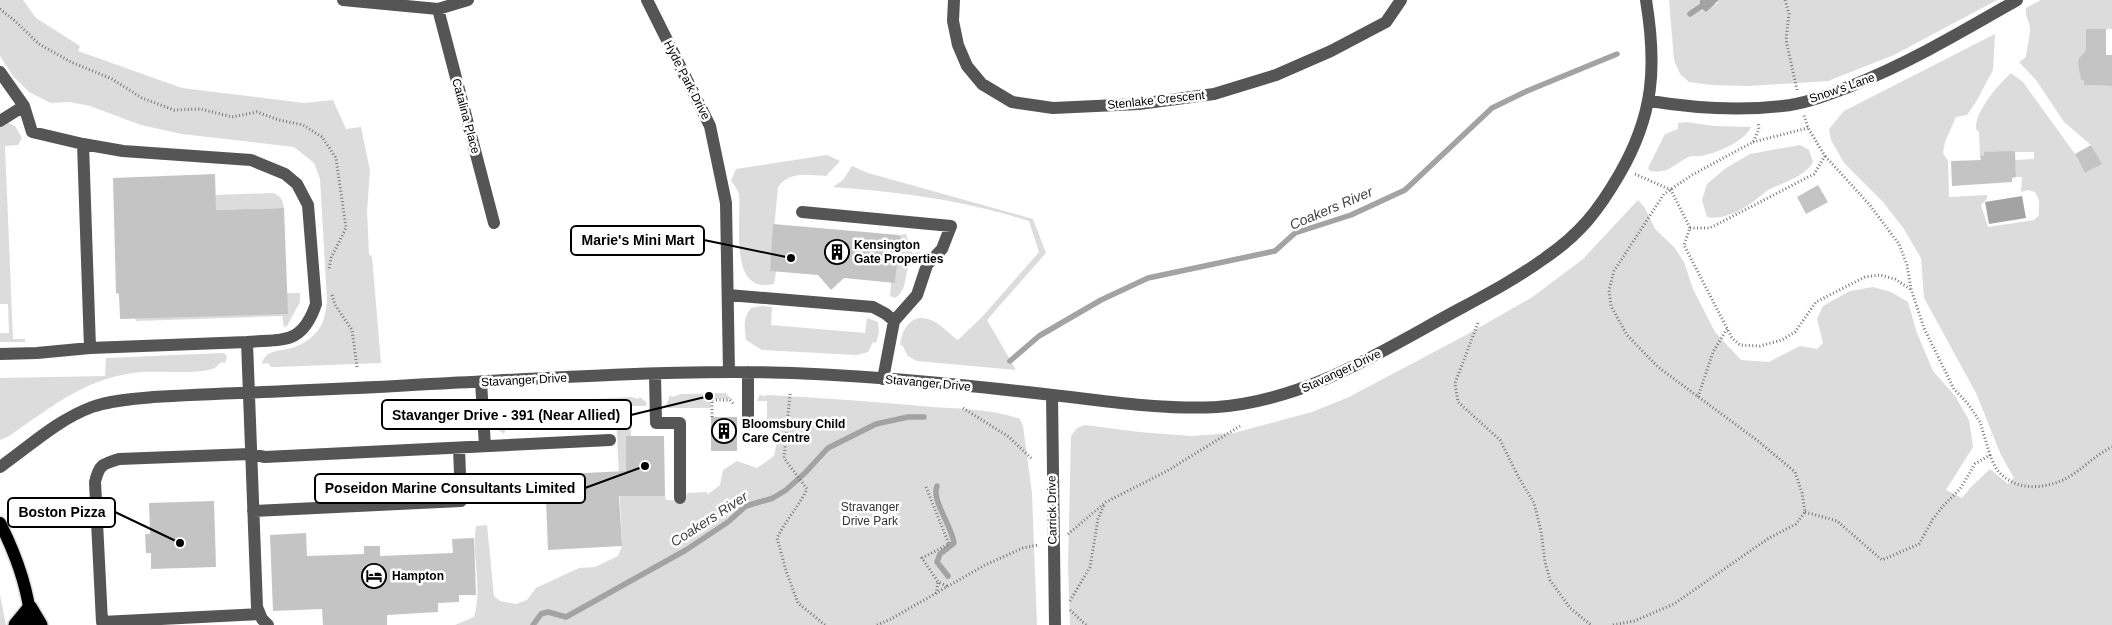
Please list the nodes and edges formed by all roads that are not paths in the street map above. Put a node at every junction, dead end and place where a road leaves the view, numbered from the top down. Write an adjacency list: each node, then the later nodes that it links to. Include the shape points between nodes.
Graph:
1 (343, 0): 8 (street)
2 (468, 0): 8 (street)
3 (647, 0): 16 (street, Hyde Park Drive, via 710,126 726,203)
4 (954, 0): 5 (street, Stenlake Crescent, via 953,21 958,45 967,66 982,84 1012,102 1053,108 1139,104 1214,94 1276,75 1386,22)
5 (1401, 0)
6 (1646, 0): 10 (street, Stavanger Drive, via 1652,55)
7 (2017, 0): 10 (street, Snow's Lane, via 1929,50 1824,97 1783,106 1757,107 1683,106)
8 (438, 9): 15 (street, Catalina Place)
9 (0, 72): 11 (street)
10 (1650, 101): 27 (street, Stavanger Drive, via 1639,138 1623,169 1595,214 1566,242 1544,260 1354,367 1296,392 1215,407 1141,405)
11 (24, 106): 12 (street); 13 (street, via 32,132)
12 (0, 121)
13 (83, 144): 18 (street, via 123,151 251,160 285,174 298,184 308,205 316,304 311,320 291,338); 19 (street)
14 (802, 212): 17 (street, via 951,226 942,249 927,265 917,295)
15 (494, 223)
16 (728, 295): 17 (street, via 873,307); 21 (street, Hyde Park Drive)
17 (894, 321): 24 (street)
18 (247, 342): 19 (street); 26 (street)
19 (90, 348): 20 (street)
20 (0, 354)
21 (729, 372): 22 (street, Stavanger Drive); 23 (street, Stavanger Drive)
22 (748, 372): 24 (street, Stavanger Drive); 28 (street)
23 (656, 374): 25 (street, Stavanger Drive); 34 (street, via 656,423 680,423)
24 (884, 379): 27 (street, Stavanger Drive)
25 (482, 382): 26 (street, Stavanger Drive); 30 (street)
26 (247, 391): 32 (street); 33 (street, Stavanger Drive, via 153,396 92,407 66,419)
27 (1052, 395): 43 (street, Carrick Drive)
28 (748, 417)
29 (610, 440): 30 (street)
30 (485, 446): 31 (street)
31 (459, 448): 32 (street, via 265,458); 35 (street, via 461,501)
32 (250, 454): 35 (street); 38 (street, via 119,459 106,462 98,470 102,622)
33 (0, 467)
34 (680, 498)
35 (253, 511): 38 (street)
36 (0, 523): 37 (main road, via 22,575)
37 (30, 608): 39 (highway); 40 (main road); 41 (highway)
38 (260, 614): 42 (street)
39 (16, 625)
40 (31, 625)
41 (40, 625)
42 (268, 625)
43 (1055, 625)

